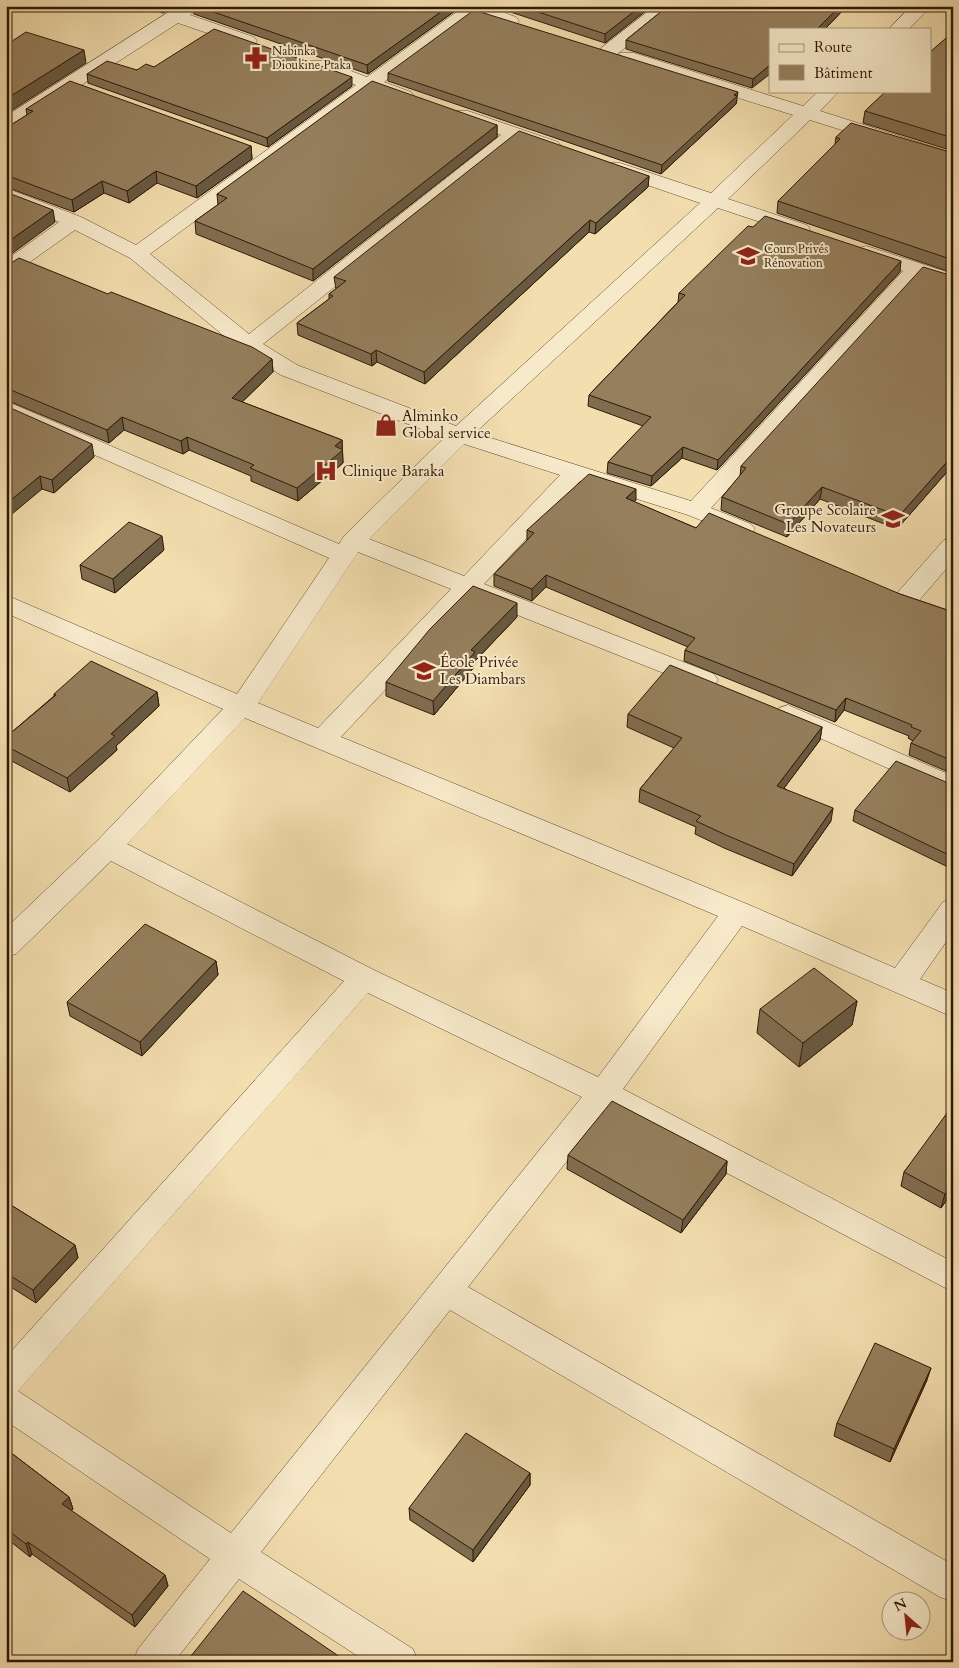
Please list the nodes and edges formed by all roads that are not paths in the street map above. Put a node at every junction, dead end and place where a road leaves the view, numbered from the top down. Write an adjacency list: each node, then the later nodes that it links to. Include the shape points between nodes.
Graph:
1 (666, 6): 9 (street)
2 (922, 6): 6 (street)
3 (469, 7): 5 (street); 12 (street)
4 (184, 11): 8 (street); 11 (street)
5 (526, 26)
6 (899, 28)
7 (590, 46): 9 (street)
8 (268, 48)
9 (608, 52): 15 (street)
10 (296, 58): 12 (street)
11 (70, 84): 13 (street); 16 (street)
12 (369, 84): 17 (street); 26 (street, via 260,153)
13 (88, 90)
14 (829, 92): 15 (street)
15 (807, 113): 19 (street); 22 (street)
16 (6, 125)
17 (515, 134): 18 (street); 30 (street)
18 (570, 152)
19 (953, 159)
20 (597, 161): 22 (street)
21 (6, 194): 23 (street)
22 (715, 200): 24 (street); 32 (street)
23 (74, 221): 26 (street); 28 (street)
24 (815, 235)
25 (852, 247): 27 (street)
26 (137, 254): 30 (street)
27 (916, 269): 29 (street); 34 (street)
28 (6, 270)
29 (953, 281)
30 (249, 345): 32 (street, via 289,370)
31 (6, 408): 37 (street)
32 (458, 435): 33 (street); 37 (street)
33 (576, 472): 34 (street); 38 (street)
34 (696, 510): 35 (street)
35 (760, 536)
36 (953, 544): 39 (street)
37 (348, 548): 38 (street); 42 (street)
38 (468, 584): 41 (street); 44 (street)
39 (907, 598)
40 (12, 613): 42 (street)
41 (723, 688)
42 (241, 706): 44 (street); 46 (street)
43 (768, 706): 45 (street)
44 (323, 739): 48 (street)
45 (953, 787)
46 (108, 847): 49 (street); 50 (street)
47 (953, 910): 51 (street)
48 (737, 912): 51 (street); 53 (street)
49 (6, 946)
50 (364, 978): 53 (street); 56 (street)
51 (901, 983): 52 (street)
52 (953, 1006)
53 (603, 1092): 54 (street); 55 (street)
54 (953, 1278)
55 (446, 1291): 58 (street); 59 (street)
56 (6, 1381)
57 (6, 1402): 58 (street)
58 (234, 1555): 60 (street); 61 (street)
59 (953, 1584)
60 (151, 1662)
61 (400, 1662)

